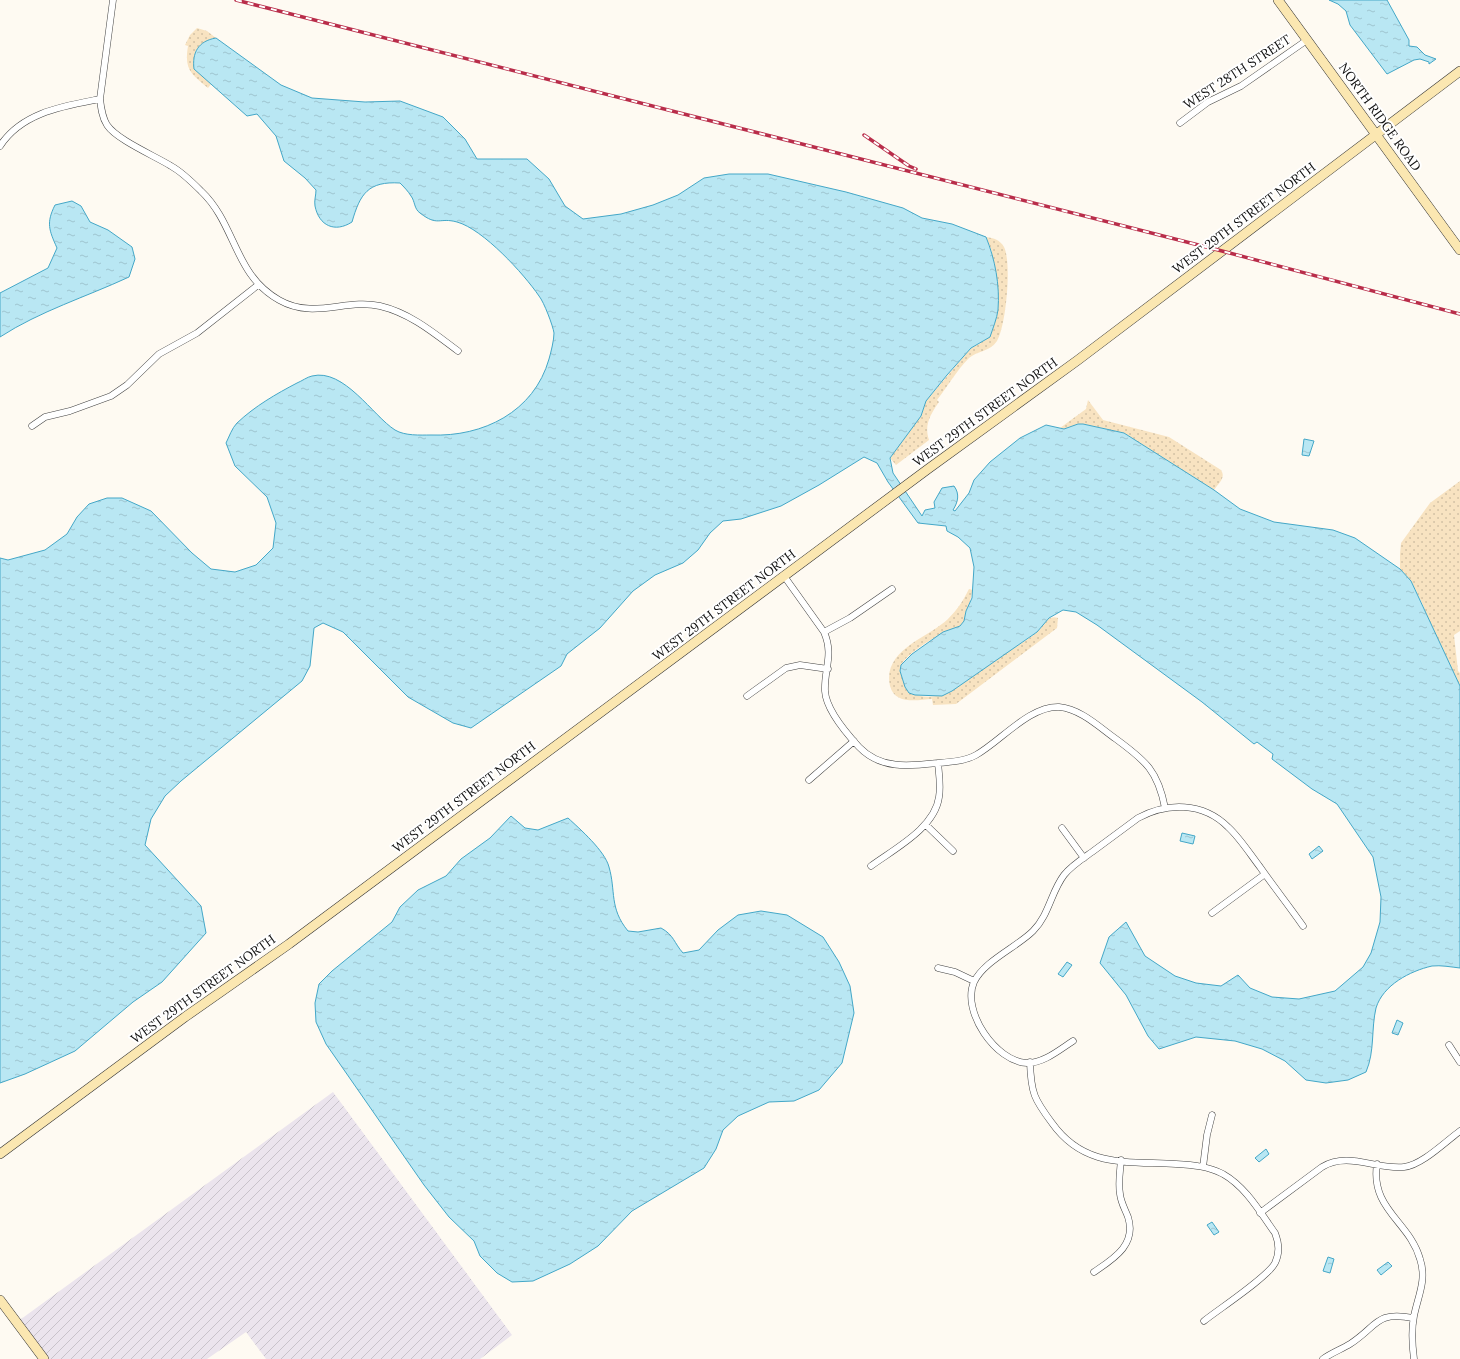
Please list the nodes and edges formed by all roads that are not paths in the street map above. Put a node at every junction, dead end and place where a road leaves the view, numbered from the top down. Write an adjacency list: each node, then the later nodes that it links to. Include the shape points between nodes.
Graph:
1 (113, 0): 5 (street)
2 (1278, 0): 3 (main road, NORTH RIDGE ROAD)
3 (1307, 40): 6 (street, WEST 28TH STREET, via 1241,86 1208,102); 7 (main road, NORTH RIDGE ROAD)
4 (1460, 71): 7 (main road, WEST 29TH STREET NORTH)
5 (100, 99): 8 (street, via 61,106 39,114 14,130); 10 (street, via 102,114 108,126 122,138 173,166 207,196 224,223 245,269)
6 (1180, 123)
7 (1376, 134): 9 (main road, NORTH RIDGE ROAD); 13 (main road, WEST 29TH STREET NORTH, via 1078,360)
8 (0, 146)
9 (1460, 250)
10 (258, 285): 11 (street, via 279,300 300,309 351,305 379,306 426,326); 12 (street, via 197,333 158,354 127,385 111,396 45,417)
11 (458, 352)
12 (32, 426)
13 (784, 576): 15 (street); 38 (main road, WEST 29TH STREET NORTH, via 289,944 196,1008)
14 (892, 589): 15 (street, via 850,618)
15 (824, 632): 16 (street, via 830,648)
16 (828, 669): 17 (street, via 800,665 786,668); 18 (street, via 826,698)
17 (747, 696)
18 (854, 741): 19 (street, via 869,755 889,764 909,766); 20 (street)
19 (938, 763): 21 (street, via 960,761 977,754 1041,710 1066,708 1083,716 1141,757 1160,785); 22 (street, via 939,798)
20 (809, 780)
21 (1165, 808): 25 (street, via 1148,812 1138,818); 27 (street, via 1187,807 1217,818 1234,833)
22 (926, 825): 24 (street); 26 (street)
23 (1062, 828): 25 (street)
24 (953, 851)
25 (1084, 858): 31 (street, via 1064,875 1035,929 985,968)
26 (871, 866)
27 (1265, 874): 28 (street); 29 (street)
28 (1212, 913)
29 (1304, 926)
30 (938, 968): 31 (street, via 955,972)
31 (974, 981): 34 (street, via 970,998 978,1023 1004,1056 1016,1061)
32 (1073, 1041): 34 (street, via 1045,1058)
33 (1449, 1045): 35 (street)
34 (1030, 1062): 39 (street, via 1033,1097 1060,1134 1069,1143 1089,1155)
35 (1460, 1062)
36 (1212, 1115): 41 (street)
37 (1460, 1131): 40 (street, via 1412,1165 1395,1167)
38 (0, 1154)
39 (1121, 1160): 41 (street); 43 (street, via 1120,1194 1129,1225 1129,1236 1118,1254)
40 (1376, 1164): 42 (street, via 1348,1160 1332,1162); 45 (street, via 1374,1178 1383,1204 1415,1247 1421,1263 1422,1290)
41 (1203, 1167): 42 (street, via 1223,1174 1231,1180 1247,1194)
42 (1260, 1213): 46 (street, via 1278,1241 1275,1263 1266,1274)
43 (1094, 1272)
44 (0, 1300): 47 (main road)
45 (1413, 1318): 48 (street, via 1399,1315 1384,1317 1350,1344); 49 (street)
46 (1204, 1321)
47 (44, 1359)
48 (1323, 1359)
49 (1414, 1359)

